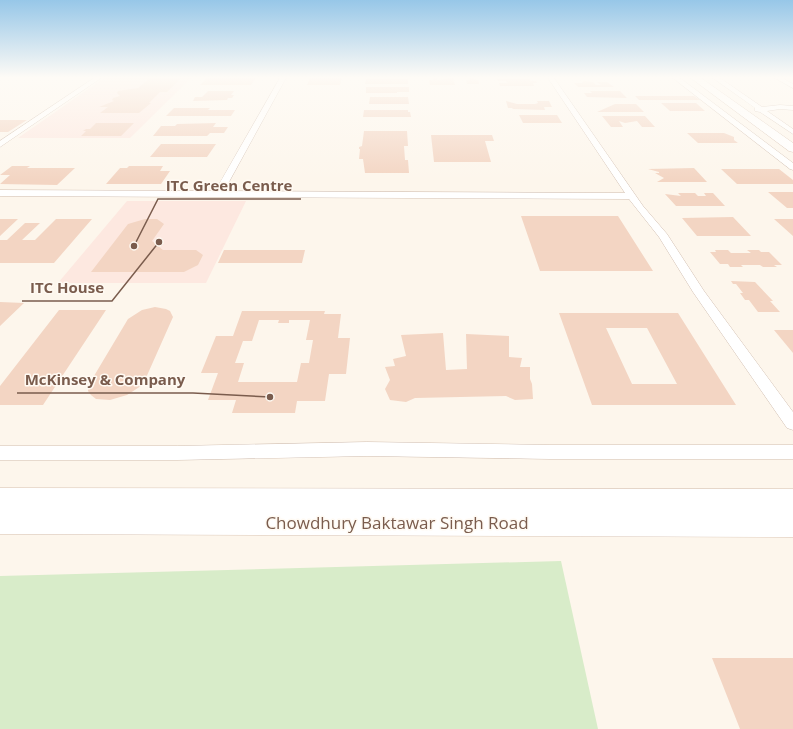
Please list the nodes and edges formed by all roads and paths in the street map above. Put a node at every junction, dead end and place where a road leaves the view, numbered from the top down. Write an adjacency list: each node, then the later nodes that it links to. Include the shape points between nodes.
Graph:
1 (48, 112): 10 (street)
2 (264, 112): 14 (street)
3 (574, 112): 15 (street)
4 (721, 112): 12 (street)
5 (743, 112): 8 (main road)
6 (766, 112): 7 (street)
7 (793, 132)
8 (777, 136): 9 (street); 11 (main road)
9 (793, 136)
10 (0, 145)
11 (793, 148)
12 (793, 167)
13 (0, 193): 14 (street)
14 (218, 194): 15 (street)
15 (632, 196): 16 (street, via 663,236 699,292)
16 (793, 424)
17 (793, 452): 18 (street, via 367,450)
18 (0, 453)
19 (0, 500): 20 (main road, Chowdhury Baktawar Singh Road)
20 (793, 501)
21 (0, 522): 22 (main road, Chowdhury Baktawar Singh Road)
22 (793, 524)

